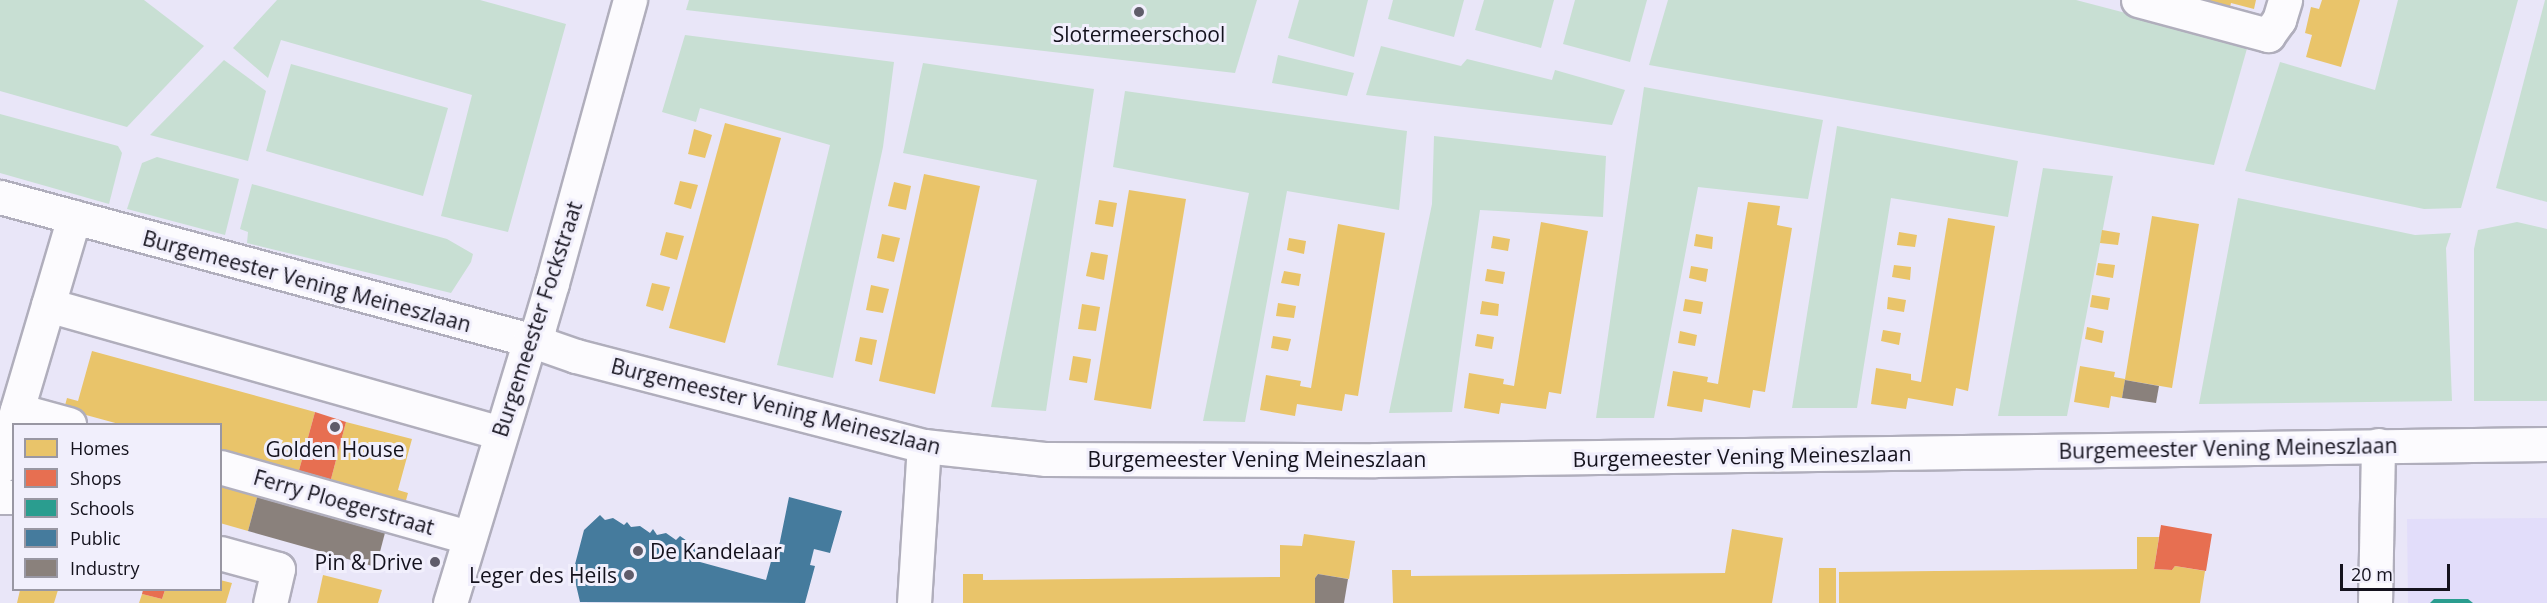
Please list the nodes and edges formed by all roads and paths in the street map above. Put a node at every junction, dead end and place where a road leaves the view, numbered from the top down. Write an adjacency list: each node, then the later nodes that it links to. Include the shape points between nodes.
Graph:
1 (630, 0): 7 (street, Burgemeester Fockstraat, via 552,283 539,327)
2 (2138, 0): 3 (street, via 2268,35 2279,20)
3 (2284, 0)
4 (0, 197): 5 (street, Burgemeester Vening Meineszlaan)
5 (74, 217): 6 (street); 7 (street, Burgemeester Vening Meineszlaan)
6 (48, 304): 8 (street); 12 (street)
7 (530, 340): 12 (street, Burgemeester Fockstraat); 15 (street, Burgemeester Vening Meineszlaan, via 576,356)
8 (17, 410): 9 (street); 10 (street)
9 (13, 423)
10 (65, 423)
11 (12, 427): 16 (street)
12 (500, 433): 18 (street, Burgemeester Fockstraat)
13 (2547, 444): 14 (street, Burgemeester Vening Meineszlaan)
14 (2378, 445): 15 (street, Burgemeester Vening Meineszlaan, via 1375,460 1046,459); 23 (street)
15 (924, 446): 22 (street)
16 (0, 467)
17 (222, 468): 18 (street, Ferry Ploegerstraat)
18 (468, 537): 21 (street, Burgemeester Fockstraat)
19 (222, 554): 20 (street, via 278,569)
20 (270, 603)
21 (450, 603)
22 (914, 603)
23 (2375, 603)

